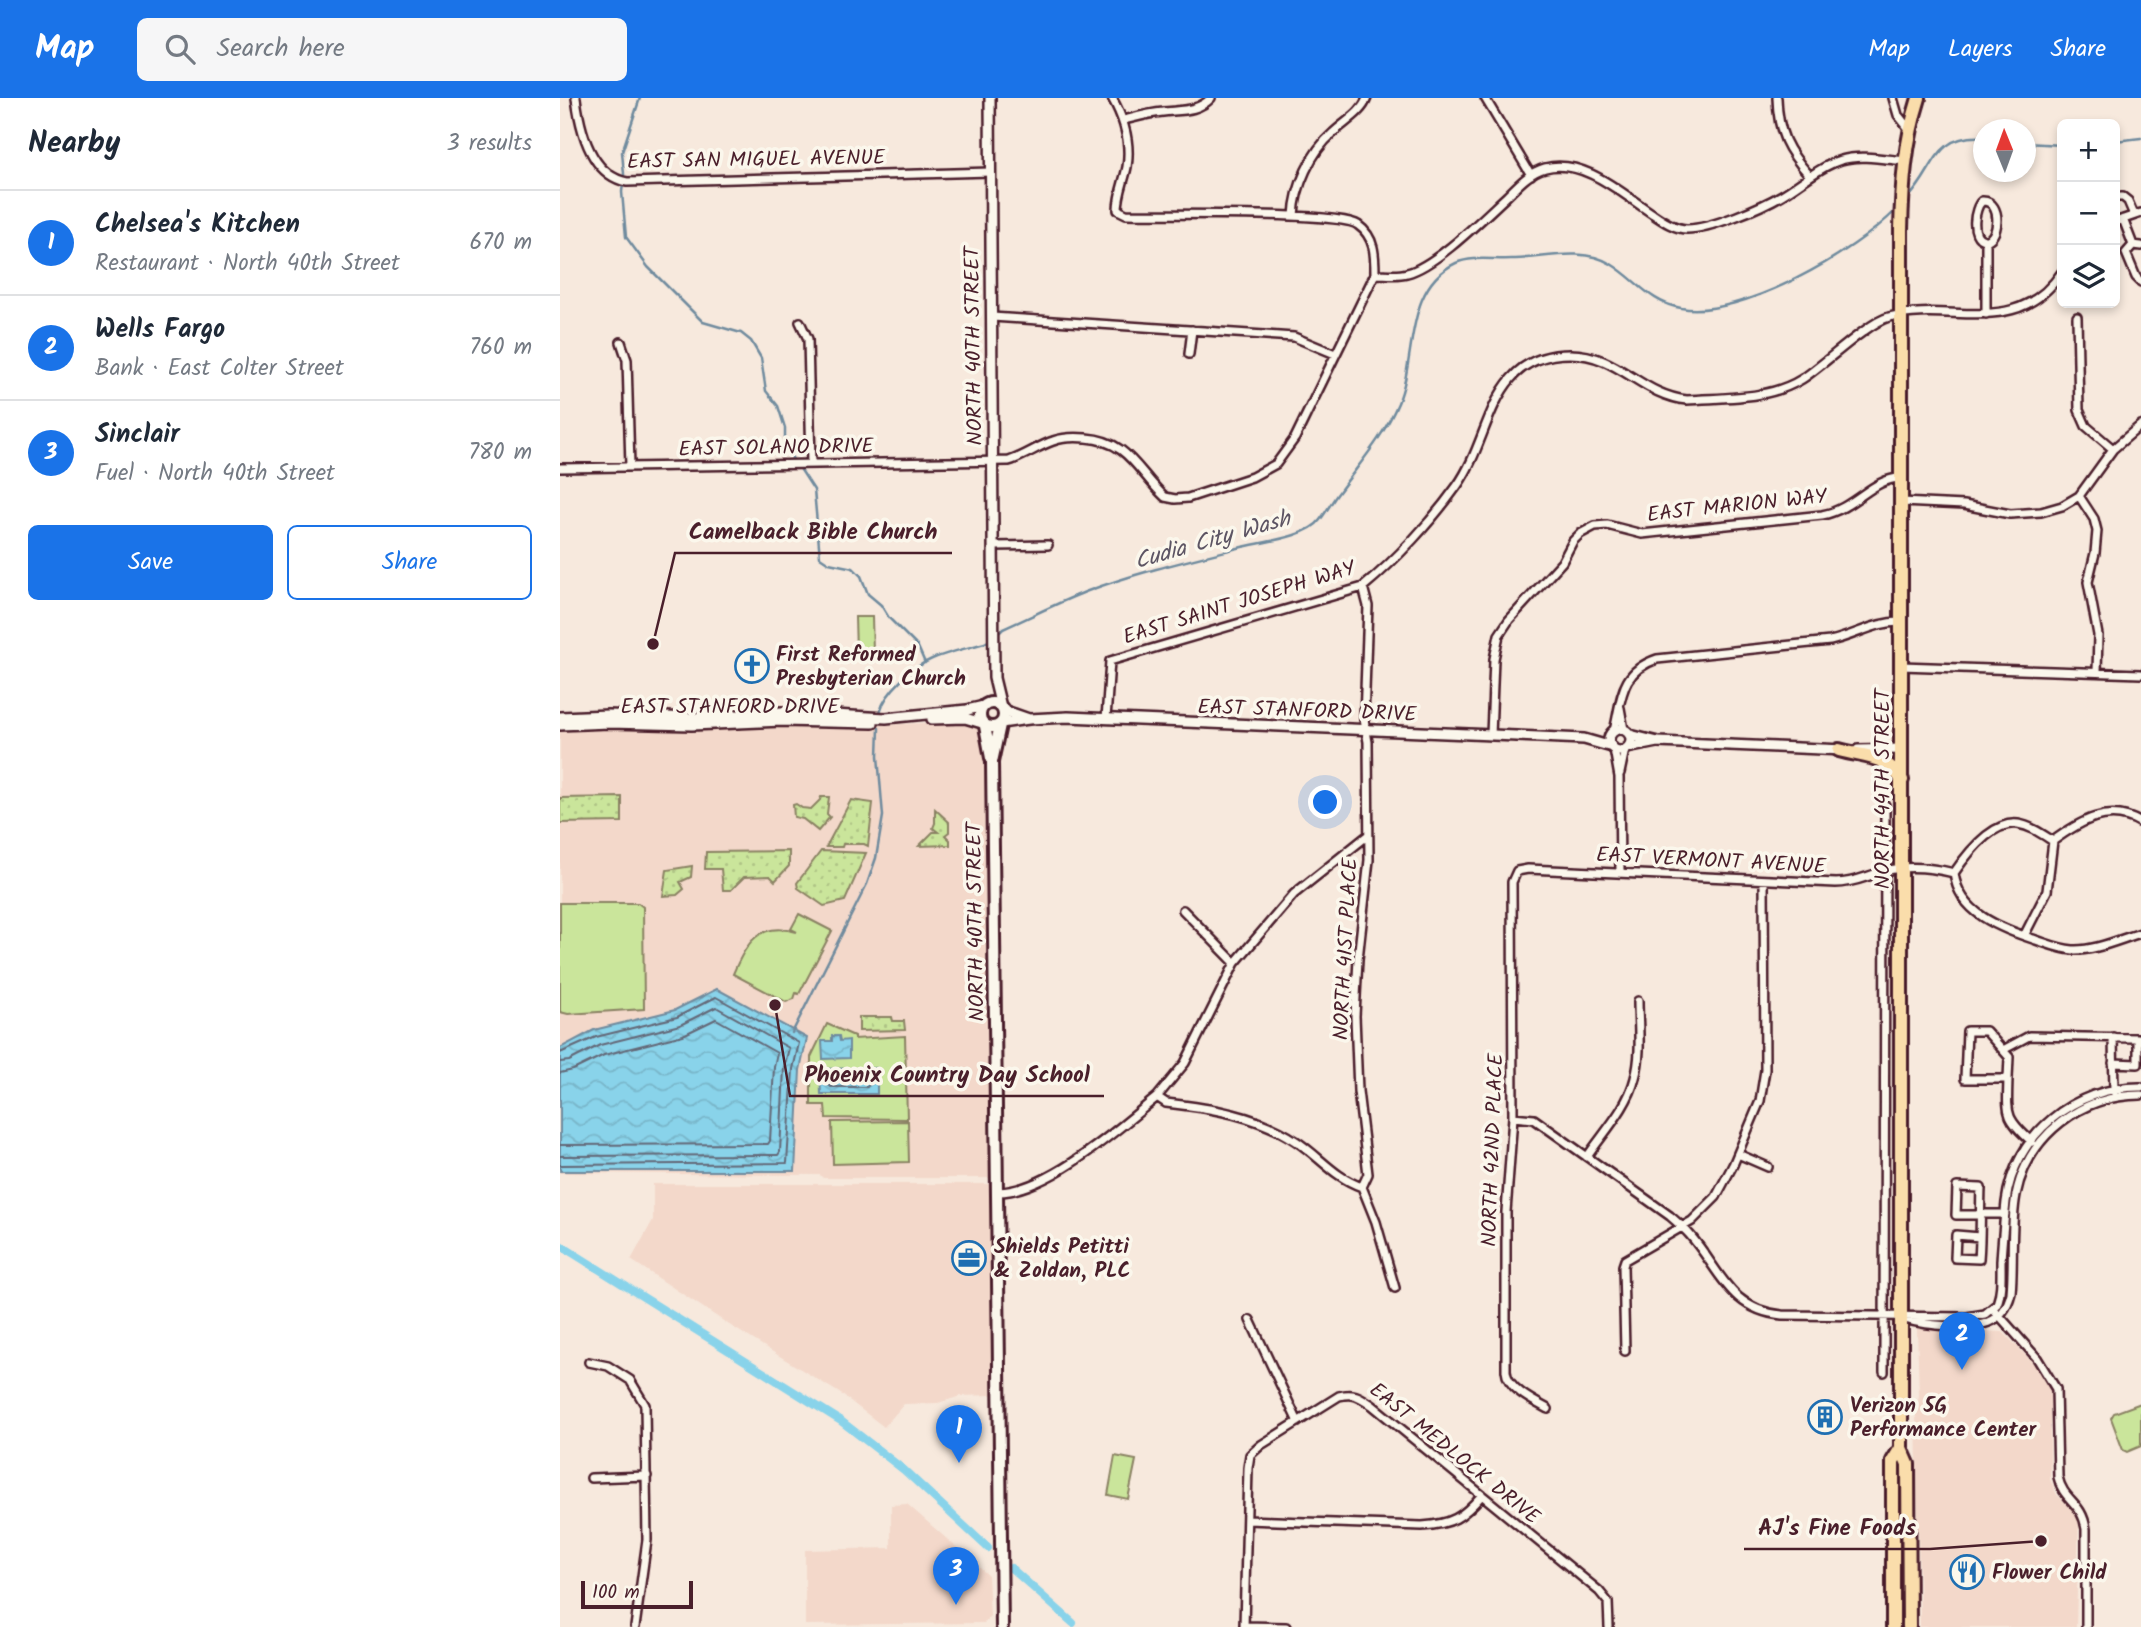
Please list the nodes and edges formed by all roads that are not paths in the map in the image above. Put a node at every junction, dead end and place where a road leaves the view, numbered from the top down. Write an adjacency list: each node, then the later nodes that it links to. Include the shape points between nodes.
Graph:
1 (576, 98): 13 (street, EAST SAN MIGUEL AVENUE, via 596,162 607,174 627,182)
2 (990, 98): 13 (street, NORTH 40TH STREET)
3 (1112, 98): 10 (street)
4 (1211, 98): 10 (street, via 1189,110)
5 (1367, 98): 18 (street, via 1361,110 1330,135 1312,159 1296,198)
6 (1485, 98): 14 (street)
7 (1777, 98): 15 (street, via 1781,133)
8 (1893, 98): 11 (street, via 1900,119)
9 (1919, 98): 11 (main road, NORTH 44TH STREET)
10 (1124, 120): 18 (street, via 1128,165 1118,210 1126,214)
11 (1910, 130): 12 (main road, NORTH 44TH STREET)
12 (1904, 161): 15 (street, via 1853,158); 27 (main road, NORTH 44TH STREET)
13 (991, 172): 28 (street, NORTH 40TH STREET)
14 (1531, 175): 15 (street, via 1555,166 1576,167 1666,223 1689,229 1769,203); 23 (street, via 1464,236 1424,265 1408,273)
15 (1810, 176)
16 (2120, 197): 17 (street)
17 (2137, 214): 19 (street)
18 (1294, 216): 23 (street, via 1356,222 1371,240)
19 (2123, 219): 20 (street); 22 (street)
20 (2120, 220)
21 (1986, 240): 21 (street, via 1995,230 1995,210 1988,201 1977,205 1976,211 1978,237); 26 (street)
22 (2137, 246): 25 (street, via 2126,253)
23 (1375, 274): 34 (street)
24 (2057, 279): 26 (street, via 2025,306)
25 (2141, 282)
26 (1986, 314): 27 (street)
27 (1901, 315): 41 (main road, NORTH 44TH STREET); 46 (street, EAST SAINT JOSEPH WAY, via 1881,320 1801,380 1759,394 1675,399 1652,391 1618,366 1589,356 1559,355 1535,361 1520,369 1500,392 1457,486)
28 (992, 317): 31 (street); 37 (street, NORTH 40TH STREET)
29 (2077, 317): 36 (street, via 2079,410 2086,426)
30 (800, 322): 38 (street, via 808,339)
31 (1192, 330): 33 (street); 34 (street, via 1294,338)
32 (621, 342): 39 (street, via 627,360)
33 (1189, 354)
34 (1335, 354): 37 (street, via 1295,438 1276,464 1188,498 1165,497 1130,456 1107,441 1070,437 1009,461)
35 (2141, 425): 36 (street)
36 (2113, 449): 42 (street)
37 (993, 460): 38 (street, EAST SOLANO DRIVE); 45 (street, NORTH 40TH STREET)
38 (811, 464): 39 (street, EAST SOLANO DRIVE)
39 (630, 467): 40 (street, EAST SOLANO DRIVE)
40 (560, 468)
41 (1901, 478): 43 (main road, NORTH 44TH STREET); 64 (street, EAST MARION WAY, via 1885,480 1843,509 1822,515 1642,534 1595,526 1573,541 1562,562 1499,635)
42 (2079, 496): 43 (street, via 2041,512 2010,514 1964,505); 49 (street, via 2097,531 2088,582 2098,635)
43 (1901, 502): 47 (main road, NORTH 44TH STREET)
44 (1048, 545): 45 (street)
45 (994, 546): 51 (street, NORTH 40TH STREET)
46 (1363, 587): 57 (street, EAST SAINT JOSEPH WAY, via 1110,661); 61 (street, NORTH 41ST PLACE, via 1368,606)
47 (1902, 622): 48 (main road, NORTH 44TH STREET); 53 (street, via 1881,623 1830,641 1657,659 1630,675)
48 (1902, 666): 49 (street); 69 (main road, NORTH 44TH STREET)
49 (2096, 672): 50 (street)
50 (2141, 674)
51 (994, 678): 52 (street, NORTH 40TH STREET); 54 (street, NORTH 40TH STREET)
52 (985, 705): 54 (main road); 55 (street, EAST STANFORD DRIVE, via 887,718 782,712 694,718); 58 (main road, via 979,716)
53 (1620, 707): 62 (street); 63 (street)
54 (1002, 708): 56 (street, EAST STANFORD DRIVE); 59 (main road)
55 (560, 717)
56 (1029, 719): 57 (street, EAST STANFORD DRIVE); 59 (street, EAST STANFORD DRIVE)
57 (1105, 719): 61 (street, EAST STANFORD DRIVE)
58 (984, 724): 59 (main road, via 993,728); 60 (street, EAST STANFORD DRIVE, via 956,717 855,723); 71 (main road, NORTH 40TH STREET)
59 (1000, 724): 71 (main road, NORTH 40TH STREET)
60 (560, 725)
61 (1366, 730): 64 (street, EAST STANFORD DRIVE); 76 (street, NORTH 41ST PLACE)
62 (1612, 732): 63 (street, EAST STANFORD DRIVE); 65 (street, EAST STANFORD DRIVE); 67 (street, via 1609,741)
63 (1627, 733): 66 (street, EAST STANFORD DRIVE); 68 (street, via 1630,743)
64 (1492, 736): 65 (street, EAST STANFORD DRIVE)
65 (1584, 739): 67 (street, EAST STANFORD DRIVE)
66 (1658, 742): 68 (street, EAST STANFORD DRIVE); 70 (street, EAST STANFORD DRIVE)
67 (1613, 748): 68 (street, EAST STANFORD DRIVE); 72 (street)
68 (1626, 748): 72 (street)
69 (1902, 749): 70 (street, EAST STANFORD DRIVE); 73 (main road, NORTH 44TH STREET)
70 (1839, 750): 73 (main road, via 1884,761)
71 (992, 762): 103 (main road, NORTH 40TH STREET)
72 (1619, 778): 81 (street)
73 (1902, 780): 78 (main road, NORTH 44TH STREET)
74 (1885, 805): 80 (street, NORTH 44TH STREET)
75 (2141, 823): 77 (street, via 2101,815 2079,822)
76 (1367, 836): 87 (street, via 1294,894); 102 (street, NORTH 41ST PLACE, via 1368,874 1355,1016 1368,1174)
77 (2053, 841): 82 (street, via 2017,824 2002,826 1976,846); 86 (street, via 2047,891)
78 (1902, 869): 80 (street, EAST VERMONT AVENUE); 82 (street, EAST VERMONT AVENUE); 111 (main road, NORTH 44TH STREET)
79 (1517, 871): 81 (street, EAST VERMONT AVENUE); 97 (street, NORTH 42ND PLACE, via 1512,882)
80 (1884, 872): 83 (street, EAST VERMONT AVENUE, via 1850,883); 110 (street, NORTH 44TH STREET)
81 (1620, 873): 83 (street, EAST VERMONT AVENUE)
82 (1954, 873): 86 (street, via 1956,887 1986,921)
83 (1764, 880): 99 (street, via 1763,1087)
84 (1183, 910): 87 (street)
85 (2141, 933): 86 (street, via 2073,950)
86 (2024, 936)
87 (1235, 963): 96 (street, via 1185,1063)
88 (1638, 1001): 100 (street, via 1636,1077)
89 (2113, 1037): 90 (street, via 2029,1036); 91 (street); 91 (street, via 2138,1038 2138,1064)
90 (2003, 1050): 92 (street, via 2009,1057); 92 (street, via 1986,1031 1967,1031 1965,1079)
91 (2113, 1063): 94 (street)
92 (2008, 1079): 98 (street, via 2007,1112)
93 (2141, 1087): 94 (street)
94 (2114, 1093): 95 (street); 98 (street, via 2071,1105 2049,1122)
95 (2141, 1095)
96 (1157, 1097): 102 (street, via 1167,1103 1237,1114 1274,1128 1340,1177); 103 (street, via 1058,1171 1023,1189)
97 (1513, 1117): 100 (street, via 1534,1119); 116 (street, NORTH 42ND PLACE, via 1506,1212 1507,1379)
98 (2034, 1143): 105 (street, via 2011,1178); 109 (street, via 2016,1195 2011,1293 2007,1304)
99 (1738, 1154): 101 (street); 106 (street, via 1716,1196)
100 (1587, 1157): 106 (street)
101 (1768, 1167)
102 (1362, 1187): 108 (street, NORTH 41ST PLACE)
103 (998, 1192): 125 (main road, NORTH 40TH STREET)
104 (1979, 1214): 104 (street, via 1956,1214 1957,1187 1980,1188); 105 (street); 107 (street)
105 (2005, 1214): 109 (street)
106 (1682, 1227): 110 (street, via 1744,1304 1782,1315); 113 (street, via 1625,1259)
107 (1980, 1237): 107 (street, via 1979,1259 1955,1258 1956,1236)
108 (1395, 1288)
109 (1996, 1312): 111 (street, via 1986,1325 1975,1327 1919,1324); 130 (street, via 2037,1358 2056,1389 2060,1488 2079,1507 2085,1521)
110 (1884, 1318): 111 (street); 115 (street, NORTH 44TH STREET)
111 (1902, 1318): 118 (main road, NORTH 44TH STREET)
112 (1250, 1320): 117 (street)
113 (1625, 1351)
114 (589, 1362): 119 (street, via 621,1373 641,1394)
115 (1884, 1372)
116 (1548, 1409)
117 (1297, 1422): 121 (street, EAST MEDLOCK DRIVE, via 1339,1396 1357,1395); 122 (street, EAST MEDLOCK DRIVE, via 1250,1455)
118 (1901, 1448): 128 (main road, NORTH 44TH STREET, via 1893,1461); 129 (main road, NORTH 44TH STREET, via 1908,1464)
119 (647, 1476): 120 (street); 124 (street, via 647,1540)
120 (591, 1478)
121 (1482, 1495): 122 (street, via 1463,1515 1443,1524); 127 (street, EAST MEDLOCK DRIVE, via 1604,1597)
122 (1247, 1520): 123 (street)
123 (1244, 1626): 126 (street)
124 (635, 1627)
125 (1002, 1627)
126 (1286, 1627)
127 (1609, 1627)
128 (1893, 1627)
129 (1909, 1627)
130 (2086, 1627)

